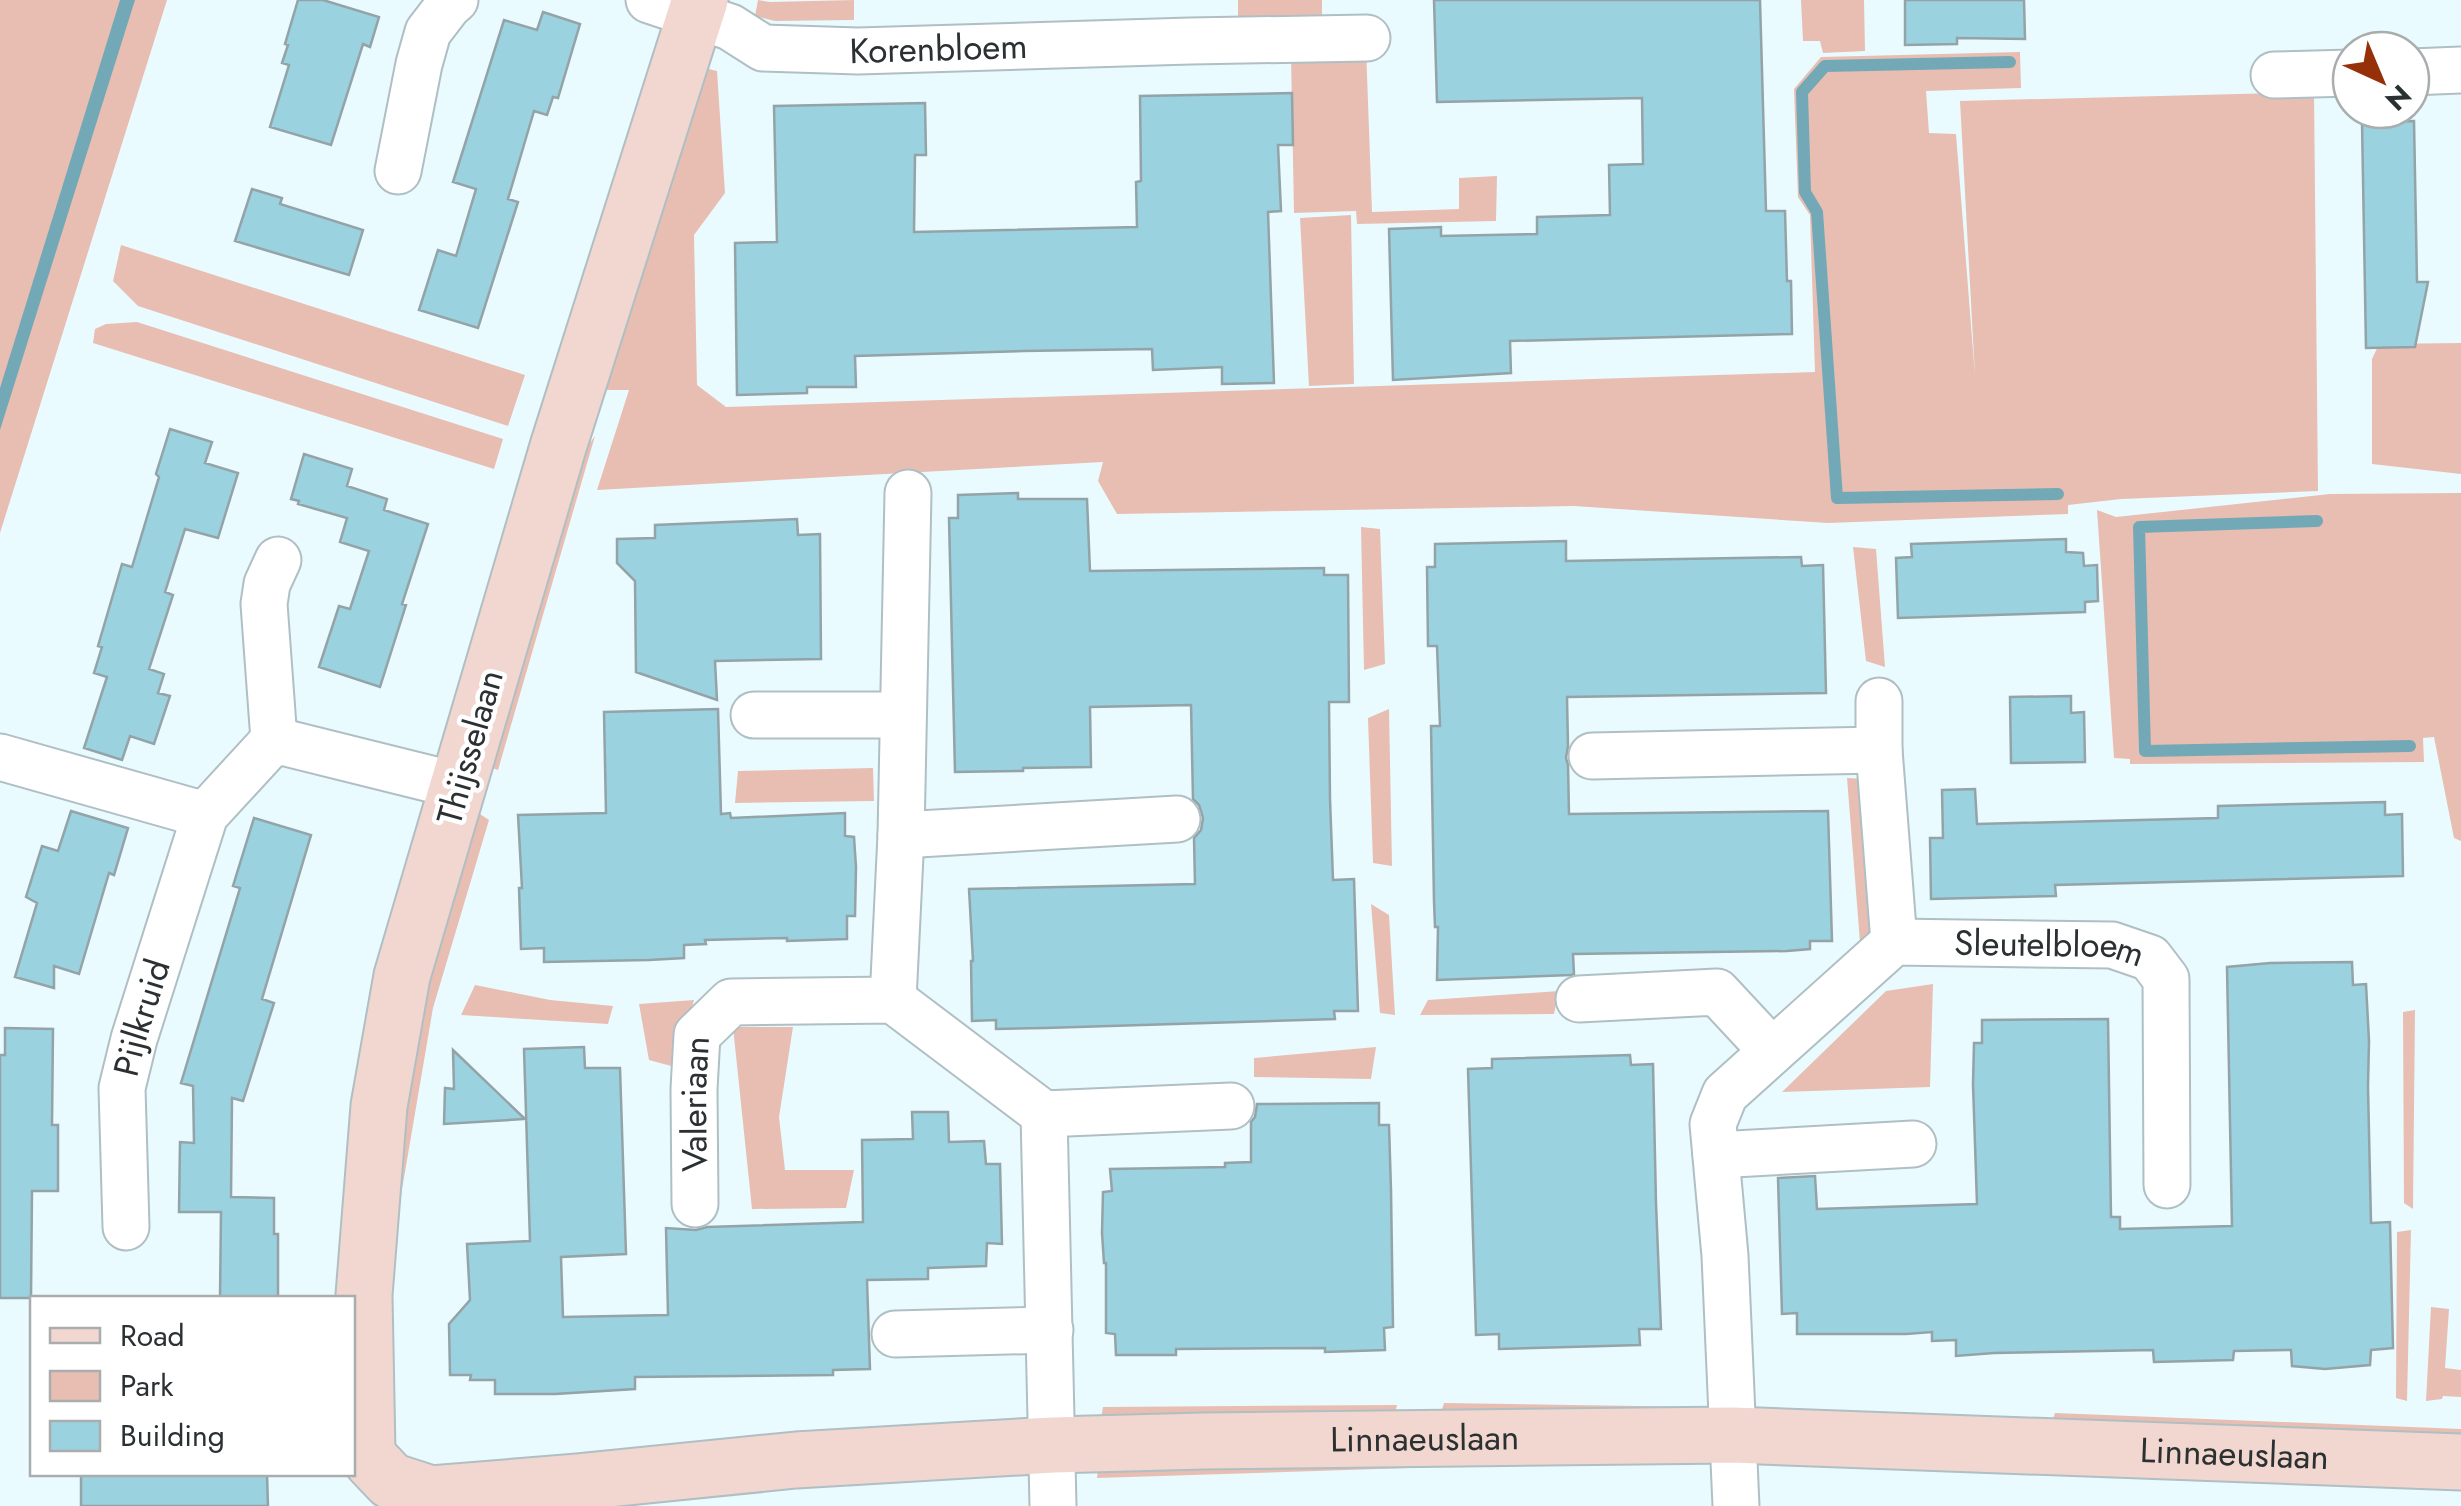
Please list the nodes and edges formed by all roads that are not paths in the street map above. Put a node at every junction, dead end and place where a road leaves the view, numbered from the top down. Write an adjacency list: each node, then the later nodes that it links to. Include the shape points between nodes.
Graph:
1 (455, 0): 9 (street, via 428,32)
2 (681, 5): 3 (street, Korenbloem, via 763,48 858,51); 19 (street, Thijsselaan)
3 (1190, 20): 4 (street, Korenbloem)
4 (1367, 38)
5 (2461, 70): 6 (street)
6 (2431, 71)
7 (2331, 74): 8 (street)
8 (2274, 75)
9 (398, 171)
10 (908, 492): 14 (street)
11 (278, 560): 15 (street, via 264,604)
12 (1878, 701): 16 (street)
13 (754, 715): 14 (street)
14 (904, 716): 22 (street)
15 (274, 740): 19 (street); 20 (street, Pijlkruid)
16 (1879, 750): 17 (street); 23 (street)
17 (1592, 756)
18 (0, 757): 20 (street)
19 (458, 786): 39 (street, Thijsselaan, via 402,976 379,1106 364,1295 368,1452)
20 (205, 815): 33 (street, Pijlkruid, via 122,1088)
21 (1176, 819): 22 (street)
22 (901, 835): 25 (street)
23 (1894, 942): 26 (street); 31 (street, Sleutelbloem, via 2112,945 2150,958 2166,979)
24 (1580, 999): 26 (street, via 1717,992)
25 (893, 1000): 28 (street); 32 (street, Valeriaan, via 731,1002 697,1035)
26 (1772, 1050): 30 (street, via 1725,1094 1713,1124)
27 (1230, 1106): 28 (street)
28 (1044, 1114): 34 (street)
29 (1913, 1144): 30 (street)
30 (1716, 1155): 36 (street)
31 (2167, 1185)
32 (695, 1204)
33 (126, 1227)
34 (1050, 1330): 35 (street); 37 (street)
35 (895, 1334)
36 (1734, 1435): 37 (street, Linnaeuslaan); 38 (street, Linnaeuslaan); 41 (street)
37 (1053, 1445): 39 (street, Linnaeuslaan); 40 (street)
38 (2461, 1462)
39 (386, 1494)
40 (1053, 1506)
41 (1736, 1506)

